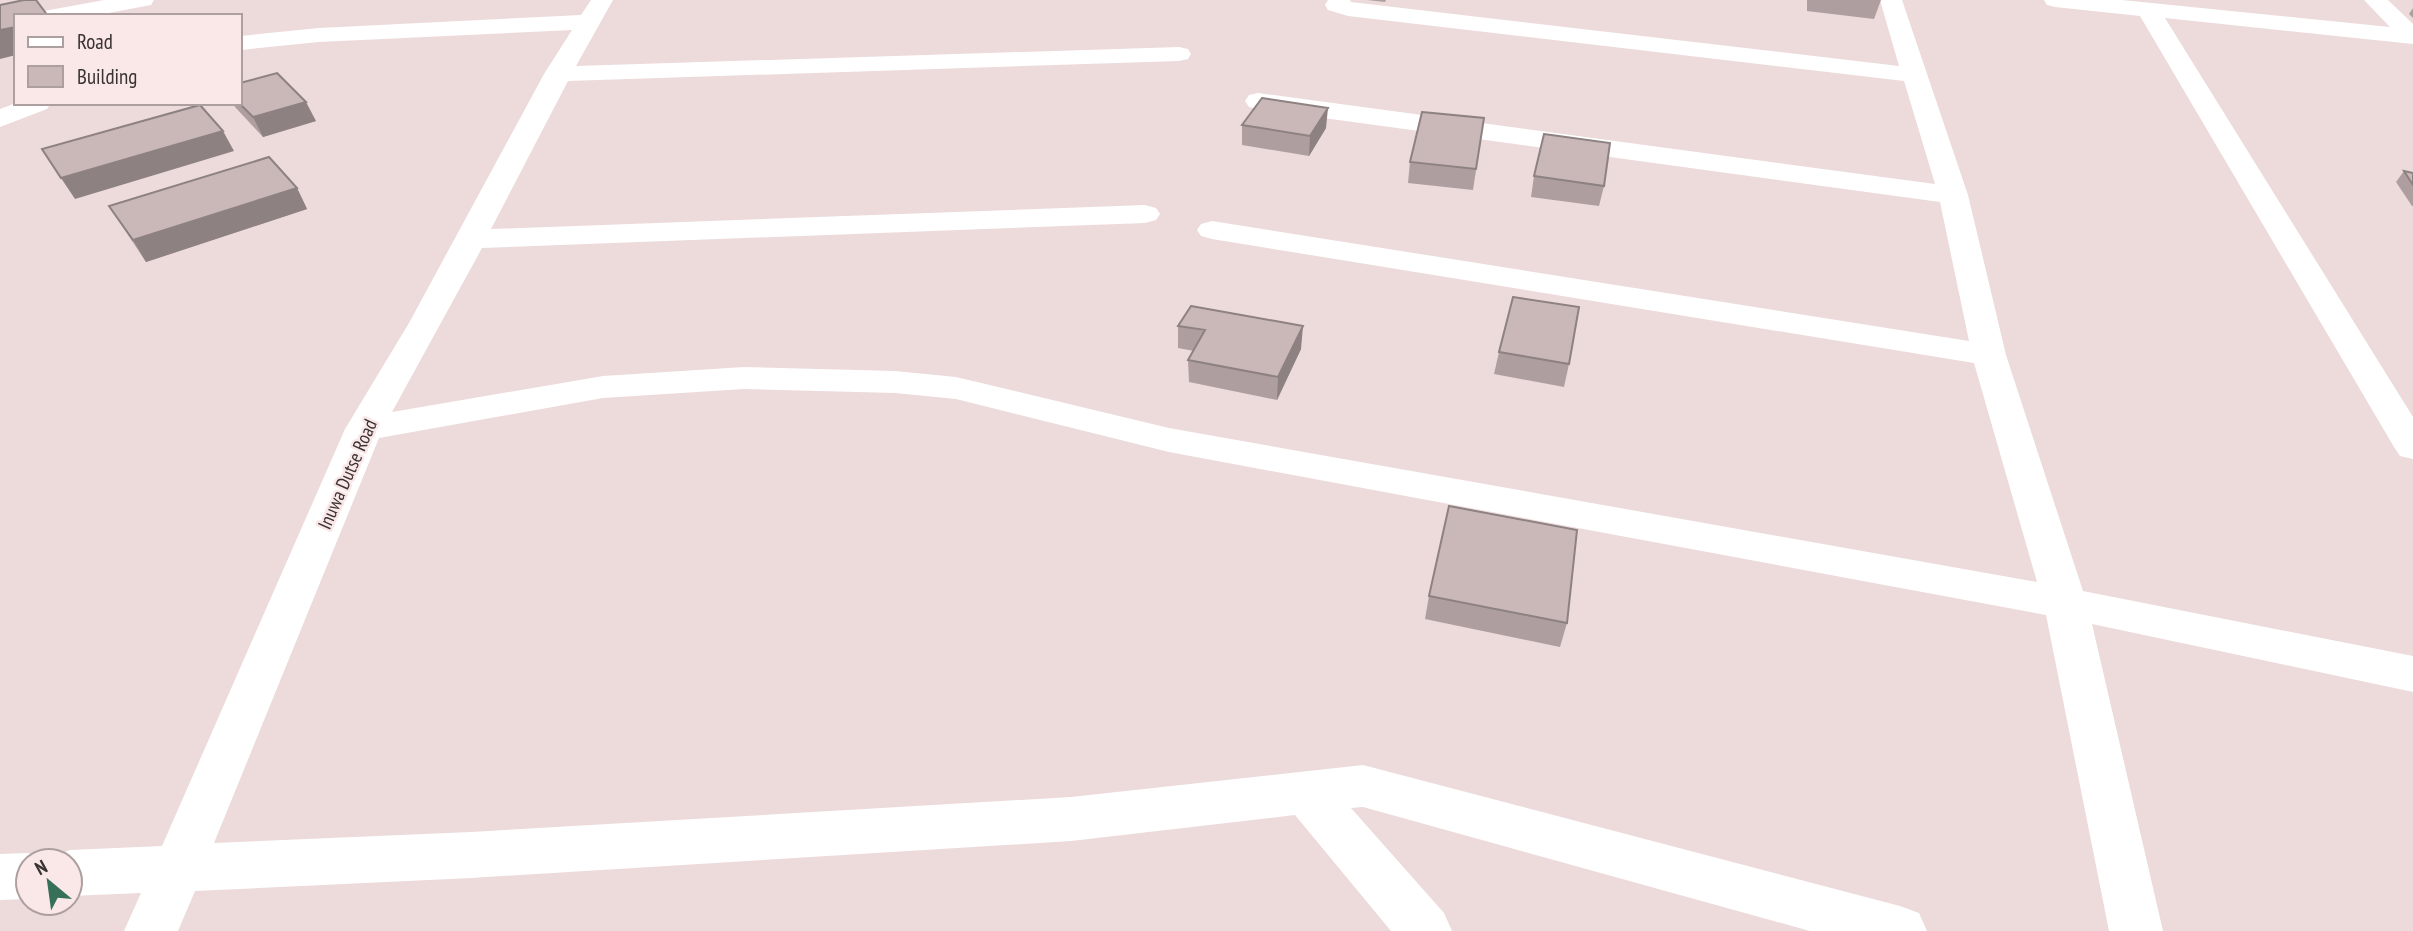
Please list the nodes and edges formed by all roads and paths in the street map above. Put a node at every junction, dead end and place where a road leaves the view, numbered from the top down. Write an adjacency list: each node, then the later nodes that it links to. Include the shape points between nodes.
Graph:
1 (143, 0): 8 (street)
2 (1339, 0): 13 (street, via 1336,5 1348,9)
3 (1891, 0): 13 (street)
4 (2055, 0): 6 (street)
5 (2375, 0): 9 (street)
6 (2148, 10): 9 (street); 23 (street)
7 (595, 11): 10 (street, via 428,19); 12 (street, Inuwa Dutse Road)
8 (63, 14)
9 (2413, 37)
10 (242, 43)
11 (1179, 54): 12 (street)
12 (557, 74): 20 (street, Inuwa Dutse Road)
13 (1915, 75): 17 (street)
14 (1258, 101): 17 (street)
15 (33, 105): 16 (street)
16 (0, 119)
17 (1953, 194): 21 (street)
18 (1146, 214): 20 (street)
19 (1212, 230): 21 (street)
20 (471, 239): 22 (street, Inuwa Dutse Road, via 405,364)
21 (1989, 355): 24 (street)
22 (364, 429): 24 (street, via 603,387 744,378 956,388 1169,440); 27 (street, Inuwa Dutse Road)
23 (2413, 447)
24 (2065, 603): 25 (street); 32 (street)
25 (2413, 674)
26 (1306, 792): 27 (street, via 1071,819 471,855); 30 (street); 31 (street, via 1363,786)
27 (178, 867): 28 (street); 29 (street, Inuwa Dutse Road)
28 (84, 872)
29 (151, 931)
30 (1425, 931)
31 (1900, 931)
32 (2136, 931)

